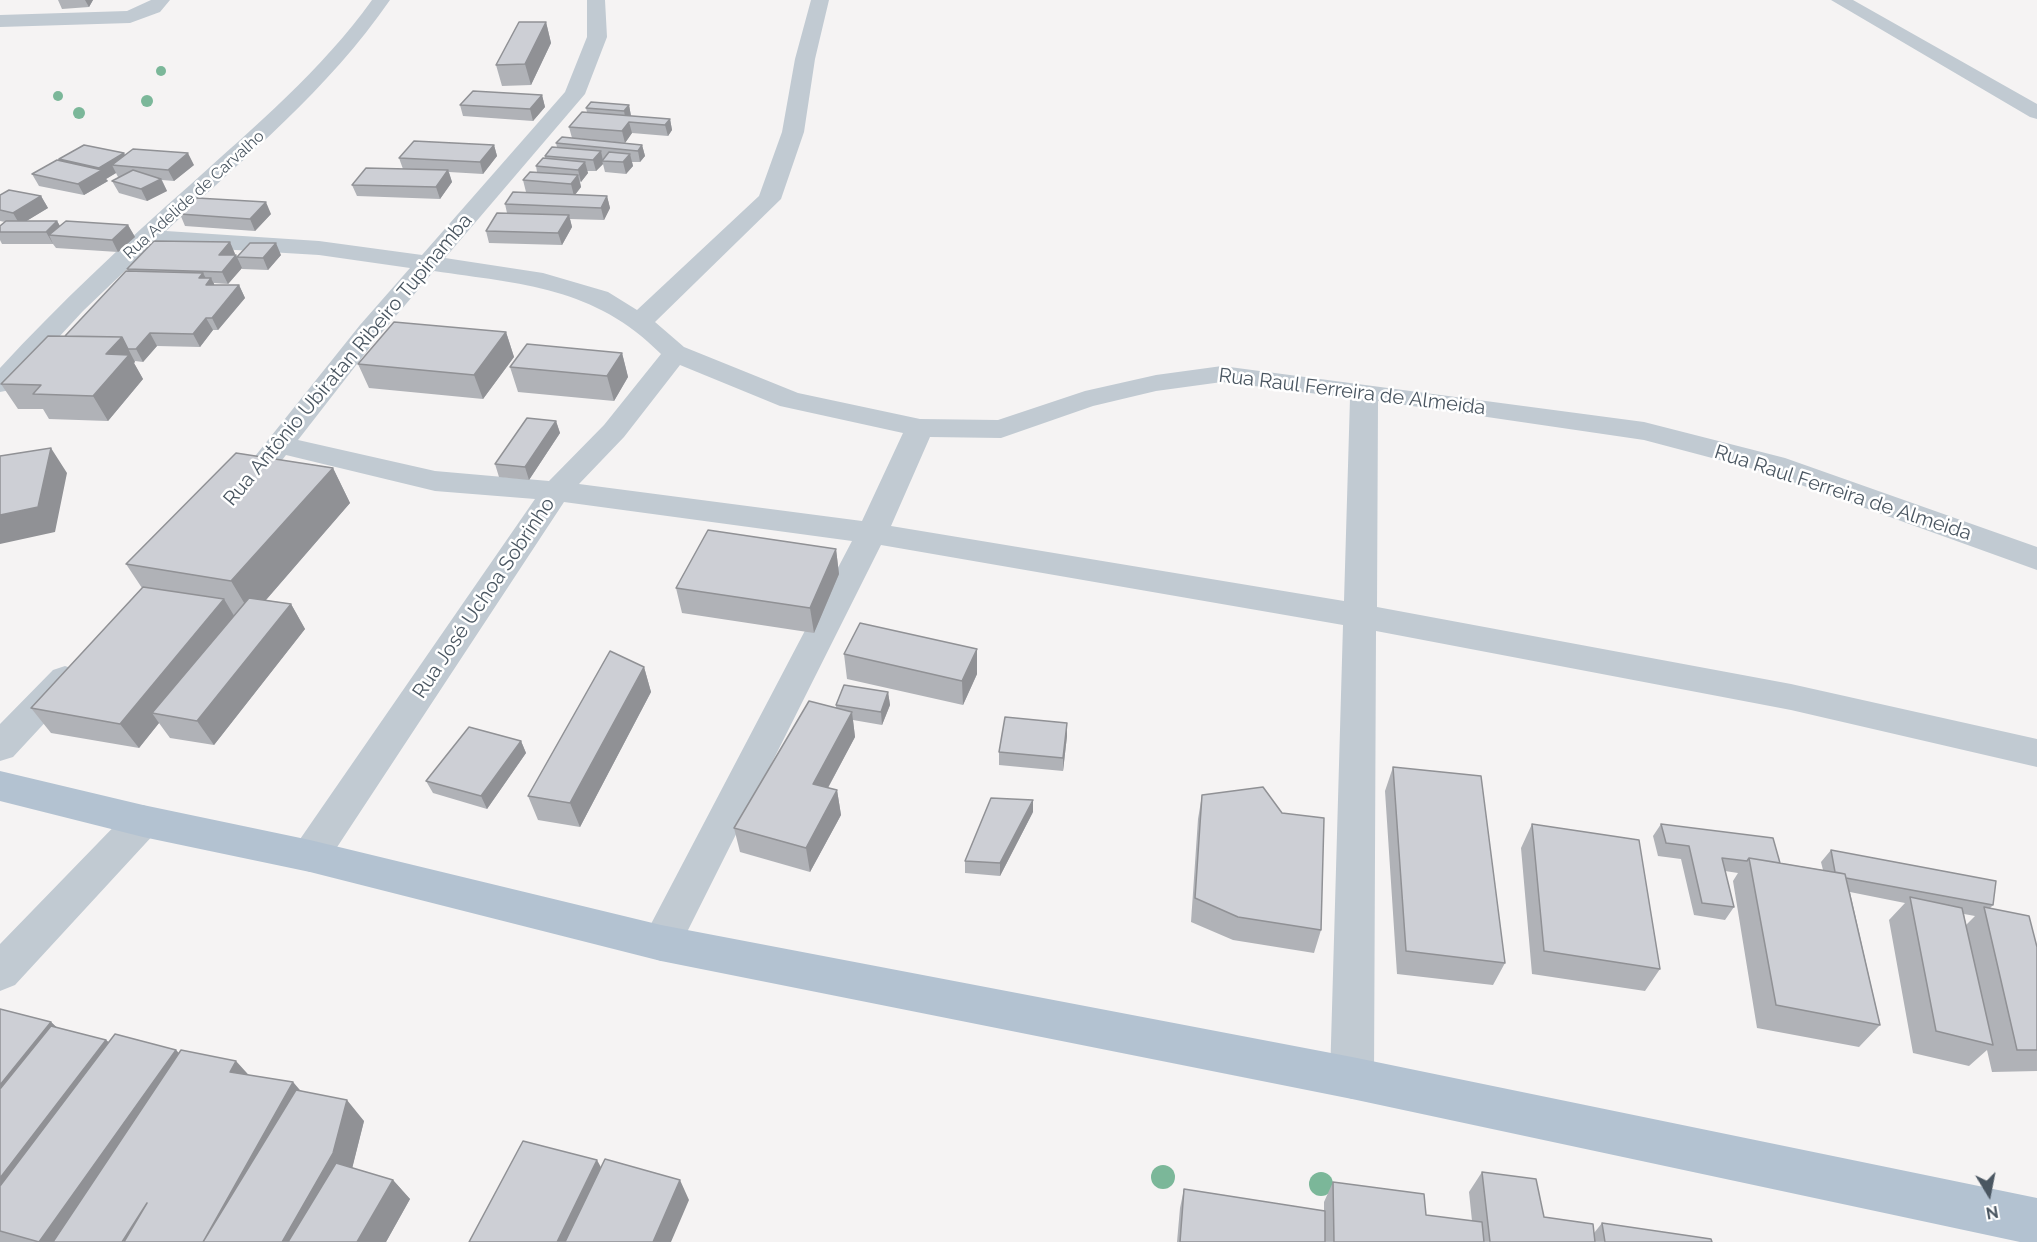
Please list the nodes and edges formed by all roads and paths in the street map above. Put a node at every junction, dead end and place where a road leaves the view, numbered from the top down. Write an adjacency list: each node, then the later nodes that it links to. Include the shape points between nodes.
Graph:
1 (161, 0): 6 (street, via 153,8 130,17)
2 (381, 0): 8 (street, Rua Adelide de Carvalho, via 358,35 281,117)
3 (596, 0): 9 (street, Rua Antônio Ubiratan Ribeiro Tupinamba, via 597,37 575,94)
4 (820, 0): 10 (street, via 805,58 793,132 770,199)
5 (1840, 0): 7 (street)
6 (0, 21)
7 (2037, 113)
8 (145, 237): 9 (street, Rua Raul Ferreira de Almeida, via 320,248); 12 (street, Rua Adelide de Carvalho)
9 (429, 262): 10 (street, Rua Raul Ferreira de Almeida, via 534,278 599,297); 15 (street, Rua Antônio Ubiratan Ribeiro Tupinamba)
10 (639, 323): 11 (street, Rua Raul Ferreira de Almeida, via 656,333)
11 (675, 353): 14 (street, Rua Raul Ferreira de Almeida, via 790,400); 17 (street, Rua José Uchoa Sobrinho, via 614,430)
12 (0, 384)
13 (1364, 391): 14 (street, Rua Raul Ferreira de Almeida, via 1222,374 1085,399 1001,429); 19 (street, Rua Raul Ferreira de Almeida, via 1644,431 1774,465); 20 (street)
14 (920, 428): 18 (street)
15 (280, 446): 16 (street, Rua Antônio Ubiratan Ribeiro Tupinamba); 17 (street, via 435,481)
16 (249, 480)
17 (556, 491): 18 (street); 26 (street, Rua José Uchoa Sobrinho)
18 (872, 533): 20 (street); 27 (street)
19 (2037, 559)
20 (1361, 616): 23 (street, via 1791,697); 29 (street)
21 (85, 658): 22 (street)
22 (0, 747)
23 (2037, 753)
24 (0, 786): 25 (main road)
25 (143, 821): 26 (main road); 28 (street)
26 (310, 856): 27 (main road)
27 (661, 943): 29 (main road)
28 (0, 972)
29 (1352, 1078): 30 (main road)
30 (2037, 1222)

